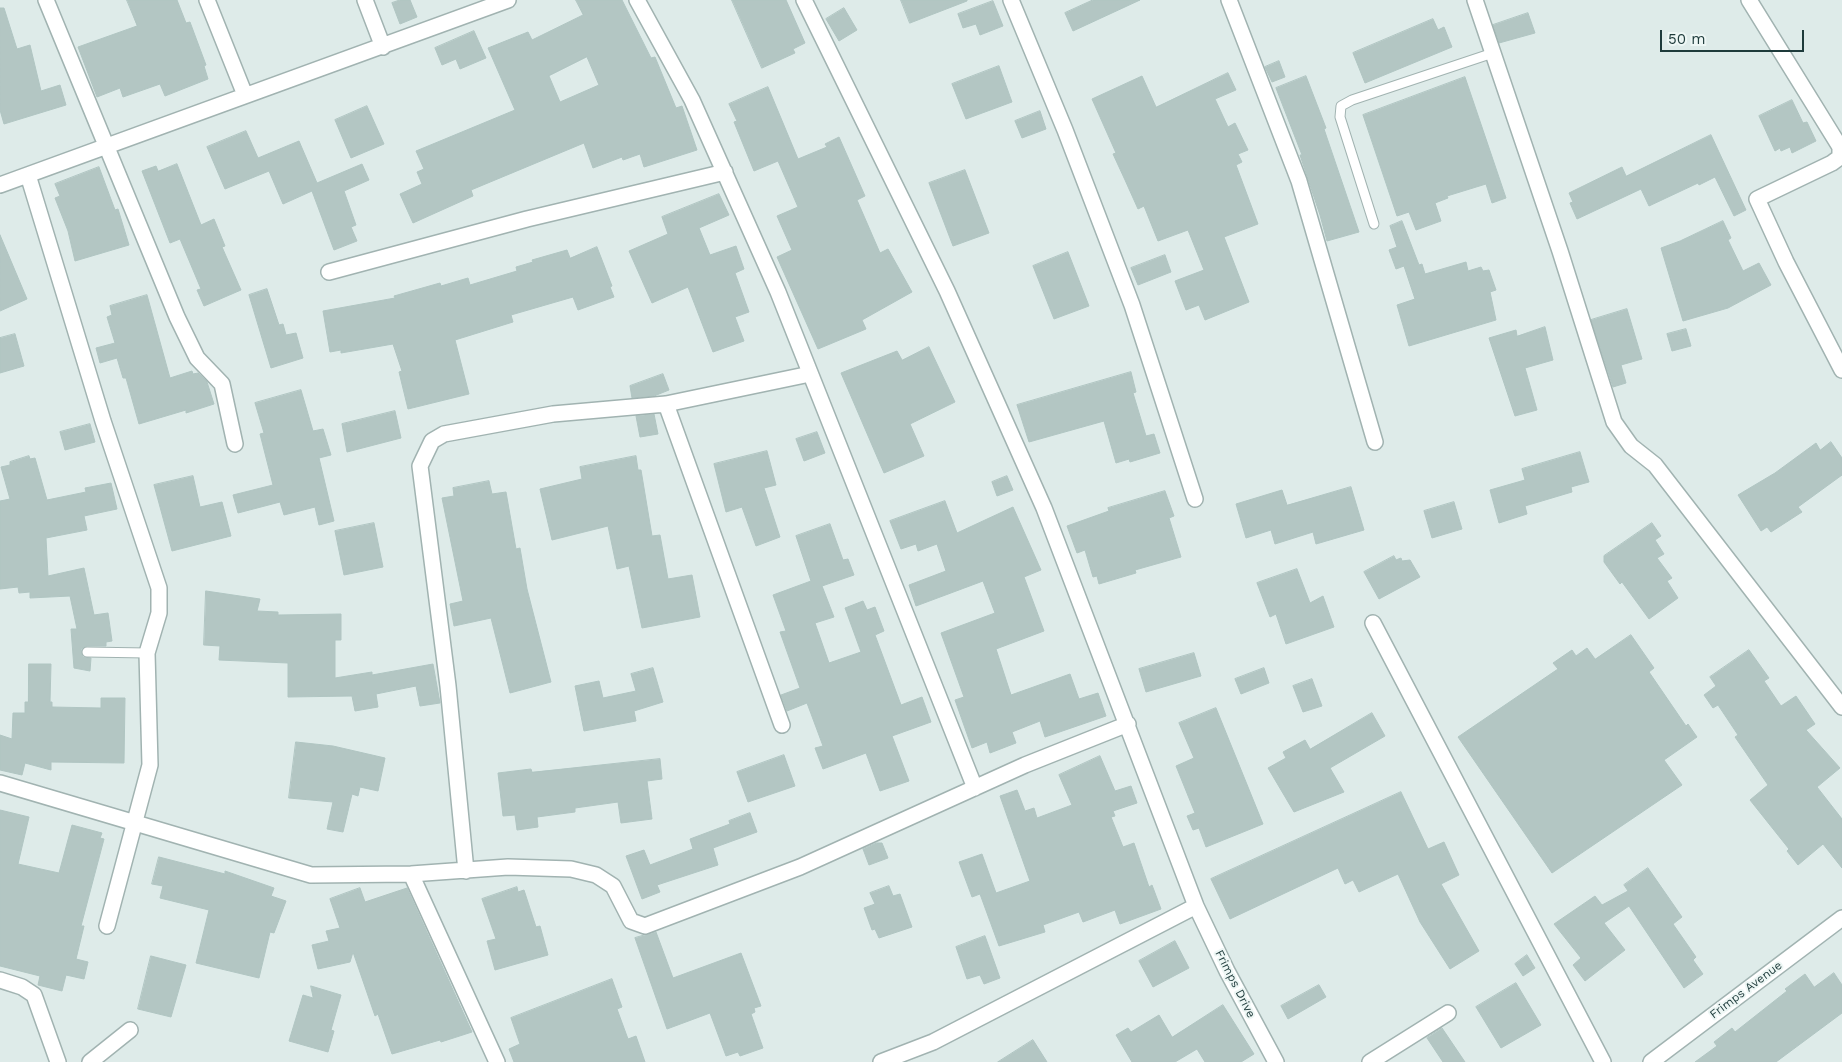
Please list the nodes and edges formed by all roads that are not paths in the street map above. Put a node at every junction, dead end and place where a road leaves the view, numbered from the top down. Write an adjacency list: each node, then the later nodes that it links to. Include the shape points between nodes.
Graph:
1 (46, 0): 14 (street)
2 (207, 0): 13 (street)
3 (365, 0): 11 (street)
4 (508, 0): 11 (street)
5 (637, 0): 15 (street, via 692,100)
6 (804, 0): 31 (street, Frimps Drive, via 947,291 1040,499)
7 (1010, 0): 25 (street, via 1065,130 1132,305)
8 (1229, 0): 23 (street, via 1300,181)
9 (1475, 0): 12 (street)
10 (1749, 0): 20 (street, via 1840,147 1840,158 1757,199)
11 (383, 47): 13 (street)
12 (1493, 54): 18 (lane, via 1341,106 1340,117); 29 (street, via 1614,422 1631,446 1654,465)
13 (245, 95): 14 (street)
14 (108, 147): 16 (street); 24 (street, via 192,350 222,384)
15 (725, 172): 19 (street, via 527,219); 21 (street)
16 (28, 175): 17 (street); 28 (street, via 103,421 159,588 159,613)
17 (0, 185)
18 (1374, 224)
19 (329, 272)
20 (1842, 370)
21 (810, 374): 22 (street); 33 (street)
22 (666, 404): 30 (street); 35 (street, via 553,414 444,434 432,440 425,452 420,466 448,686)
23 (1375, 442)
24 (235, 444)
25 (1195, 499)
26 (1373, 623): 49 (street)
27 (87, 652): 28 (lane)
28 (147, 653): 34 (street, via 150,766)
29 (1842, 706)
30 (782, 724)
31 (1128, 724): 33 (street); 37 (street, Frimps Drive)
32 (0, 784): 34 (street)
33 (975, 788): 35 (street, via 800,866 645,926 631,921 613,886 589,873 553,868)
34 (135, 823): 36 (street, via 311,875); 39 (street)
35 (466, 870): 36 (street)
36 (411, 874): 45 (street)
37 (1196, 906): 46 (street, via 933,1042); 47 (street, Frimps Drive)
38 (1842, 918): 50 (street, Frimps Avenue)
39 (107, 926)
40 (0, 980): 43 (street, via 34,995)
41 (1448, 1012): 48 (street)
42 (130, 1030): 44 (street)
43 (58, 1062)
44 (90, 1062)
45 (497, 1062)
46 (881, 1062)
47 (1276, 1062)
48 (1370, 1062)
49 (1603, 1062)
50 (1651, 1062)

